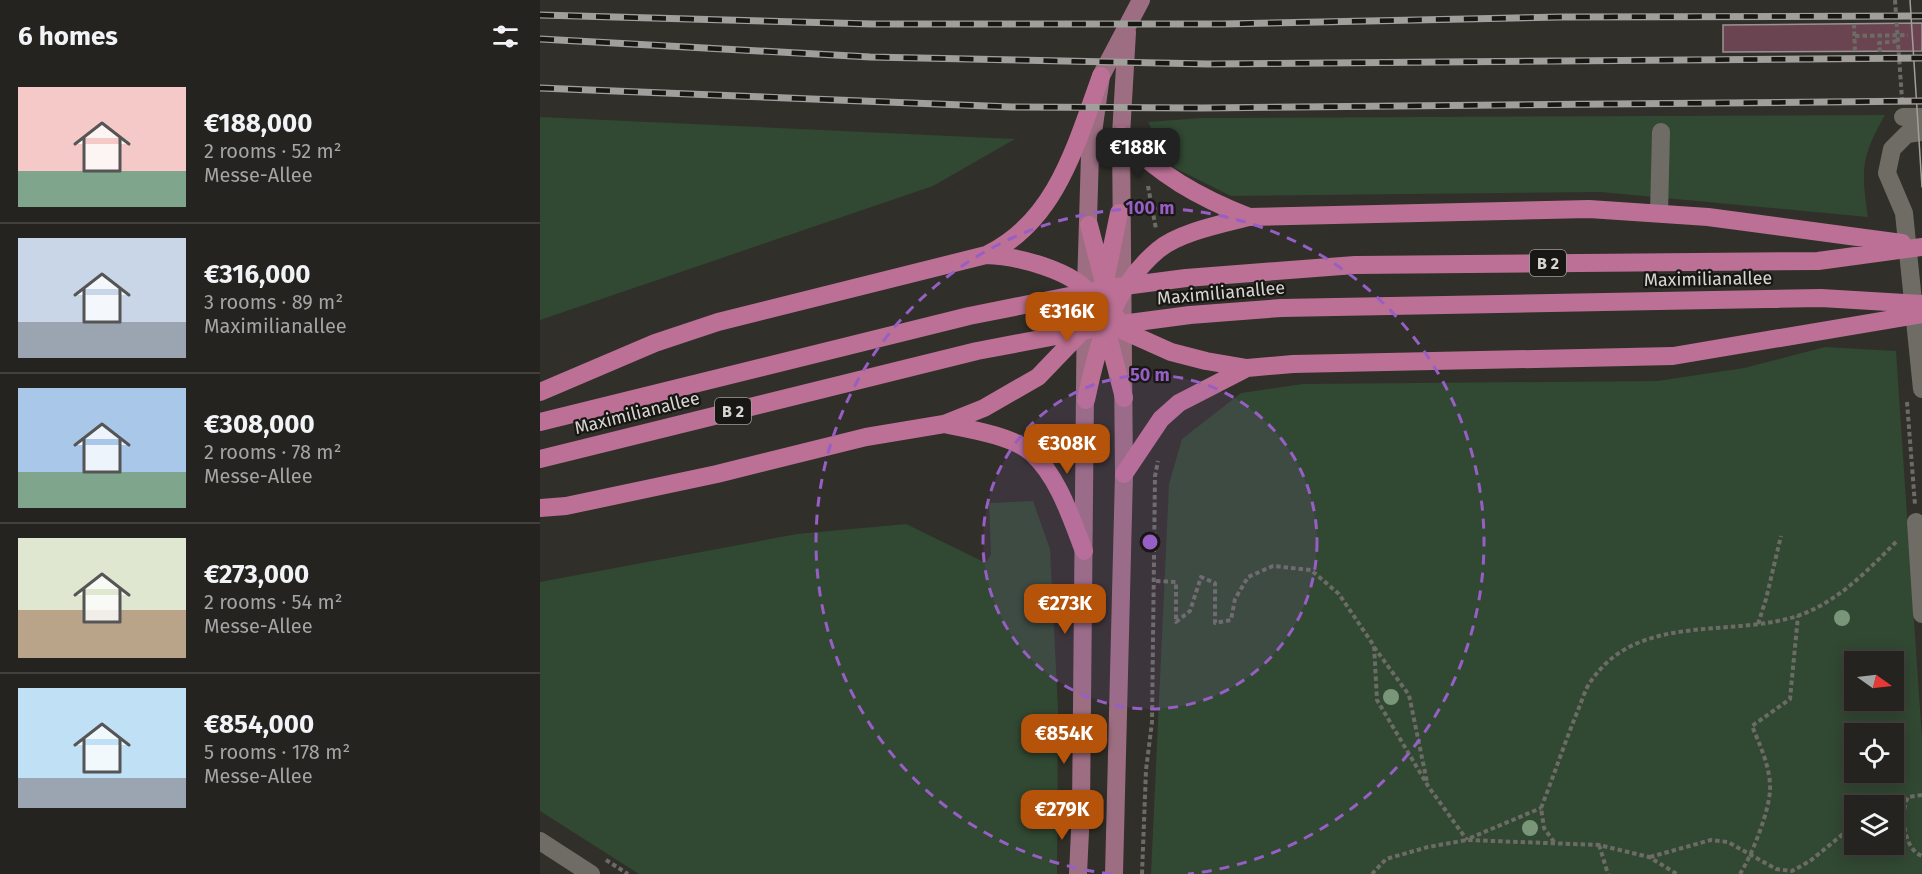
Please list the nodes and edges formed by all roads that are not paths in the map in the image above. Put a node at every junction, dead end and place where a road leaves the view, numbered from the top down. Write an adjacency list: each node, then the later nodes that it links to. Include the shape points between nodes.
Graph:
1 (1141, 0): 2 (main road)
2 (1128, 27): 3 (main road); 8 (main road)
3 (1101, 76): 13 (highway, via 1056,188 1011,243); 14 (main road, via 1090,154 1089,225)
4 (1904, 117): 5 (street)
5 (1922, 117)
6 (1661, 132): 10 (street)
7 (1922, 132): 22 (street, via 1907,134 1892,149 1887,173 1904,213)
8 (1121, 135): 9 (main road); 11 (highway, via 1137,153 1206,200)
9 (1119, 213): 14 (highway); 15 (main road)
10 (1659, 213): 11 (highway, via 1589,208); 12 (highway)
11 (1249, 217): 15 (highway, via 1199,230 1159,249)
12 (1922, 246): 26 (highway, Maximilianallee / B 2, via 1818,261 1355,265 1186,278 1109,288 918,328)
13 (986, 255): 14 (highway, via 1036,263); 23 (highway, via 718,322 655,343)
14 (1095, 287): 17 (highway); 19 (main road)
15 (1121, 291): 17 (highway); 20 (main road)
16 (1922, 304): 28 (highway, Maximilianallee / B 2, via 1821,298 1281,308 1190,315 1114,325 926,363)
17 (1104, 314): 19 (highway); 20 (highway); 24 (highway); 25 (highway)
18 (1922, 314): 21 (highway, via 1672,356)
19 (1085, 328): 25 (main road); 27 (highway, via 1038,377 984,408)
20 (1124, 331): 21 (highway, via 1171,352); 24 (main road)
21 (1247, 368): 29 (highway, via 1179,403 1161,419)
22 (1922, 389)
23 (540, 392)
24 (1124, 398): 29 (main road)
25 (1086, 400): 32 (main road)
26 (540, 422)
27 (945, 424): 30 (highway, via 866,437 566,506); 32 (highway, via 992,433 1032,452 1060,490)
28 (540, 459)
29 (1124, 474): 37 (main road)
30 (540, 508)
31 (1916, 522): 33 (street)
32 (1083, 551): 36 (main road)
33 (1922, 614)
34 (540, 842): 35 (street)
35 (591, 874)
36 (1078, 874)
37 (1114, 874)

